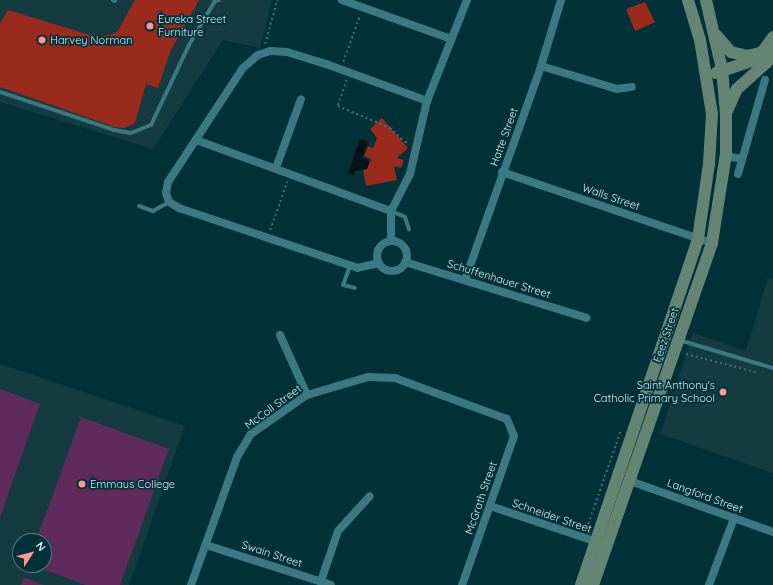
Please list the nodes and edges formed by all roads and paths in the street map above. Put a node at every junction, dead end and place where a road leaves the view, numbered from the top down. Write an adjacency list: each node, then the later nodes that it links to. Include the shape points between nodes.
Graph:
1 (219, 0): 22 (lane, via 215,1 189,45 151,125 131,133 114,130)
2 (277, 0): 13 (path)
3 (342, 0): 8 (street)
4 (466, 0): 11 (street)
5 (561, 0): 14 (street, Hatte Street)
6 (688, 0): 19 (main road, Feez Street)
7 (706, 0): 9 (main road, Feez Street)
8 (363, 7): 11 (street); 15 (path)
9 (716, 35): 12 (main road, via 731,52 754,55); 17 (main road, Feez Street)
10 (773, 37): 12 (main road)
11 (450, 38): 24 (street)
12 (768, 51): 17 (main road); 18 (main road, via 767,62)
13 (264, 53): 15 (street, via 287,52); 26 (street, via 250,60 243,68)
14 (542, 66): 21 (street, via 617,89); 31 (street, Hatte Street)
15 (341, 69): 16 (street)
16 (349, 73): 24 (street); 27 (path, via 338,106 390,128 405,142)
17 (723, 74): 18 (main road); 19 (main road); 25 (main road, Feez Street)
18 (754, 74): 25 (main road, via 737,89)
19 (706, 78): 39 (main road, Feez Street, via 712,114 709,164)
20 (765, 80): 29 (street)
21 (632, 87)
22 (0, 92)
23 (300, 99): 30 (street)
24 (427, 101): 27 (street)
25 (726, 114): 28 (main road, Feez Street)
26 (196, 140): 30 (street); 34 (street, via 168,182 166,193)
27 (417, 142): 36 (street, via 410,174)
28 (726, 156): 29 (street); 41 (main road, Feez Street)
29 (742, 159): 33 (street)
30 (276, 168): 32 (street)
31 (502, 172): 39 (street, Walls Street); 45 (street, Hatte Street)
32 (290, 173): 36 (street); 38 (path)
33 (738, 174)
34 (169, 202): 35 (lane, via 153,211); 38 (street)
35 (139, 206)
36 (391, 211): 37 (lane, via 405,217); 40 (street)
37 (410, 229)
38 (267, 238): 44 (street)
39 (698, 239): 41 (street, Walls Street); 49 (main road, Feez Street)
40 (391, 241): 42 (street, via 404,248); 43 (street, via 379,249)
41 (712, 243): 50 (main road, Feez Street)
42 (405, 262): 43 (street, via 399,269 390,271); 45 (street, Schuffenhauer Street)
43 (379, 263): 44 (street, via 358,268)
44 (350, 265): 46 (lane, via 343,285)
45 (465, 280): 47 (street, Schuffenhauer Street)
46 (356, 288)
47 (587, 318)
48 (280, 335): 54 (street)
49 (665, 335): 50 (lane); 61 (main road, Feez Street)
50 (678, 340): 52 (lane); 56 (main road, Feez Street)
51 (682, 354): 53 (path, via 688,353)
52 (773, 368)
53 (759, 373)
54 (307, 394): 55 (street, McColl Street, via 368,377 395,378); 62 (street, McColl Street, via 251,434 237,457)
55 (507, 419): 58 (street, McGrath Street, via 514,436)
56 (630, 481): 59 (street, Langford Street); 61 (main road, Feez Street)
57 (370, 496): 63 (street, via 338,531)
58 (490, 506): 61 (street, Schneider Street); 66 (street, McGrath Street)
59 (734, 518): 60 (street, Langford Street); 69 (street)
60 (773, 532)
61 (601, 544): 67 (main road, Feez Street); 68 (main road, Feez Street)
62 (206, 545): 63 (street, Swain Street); 64 (street, McColl Street)
63 (321, 582): 65 (street, Swain Street)
64 (191, 585)
65 (331, 585)
66 (462, 585)
67 (581, 585)
68 (593, 585)
69 (709, 585)

